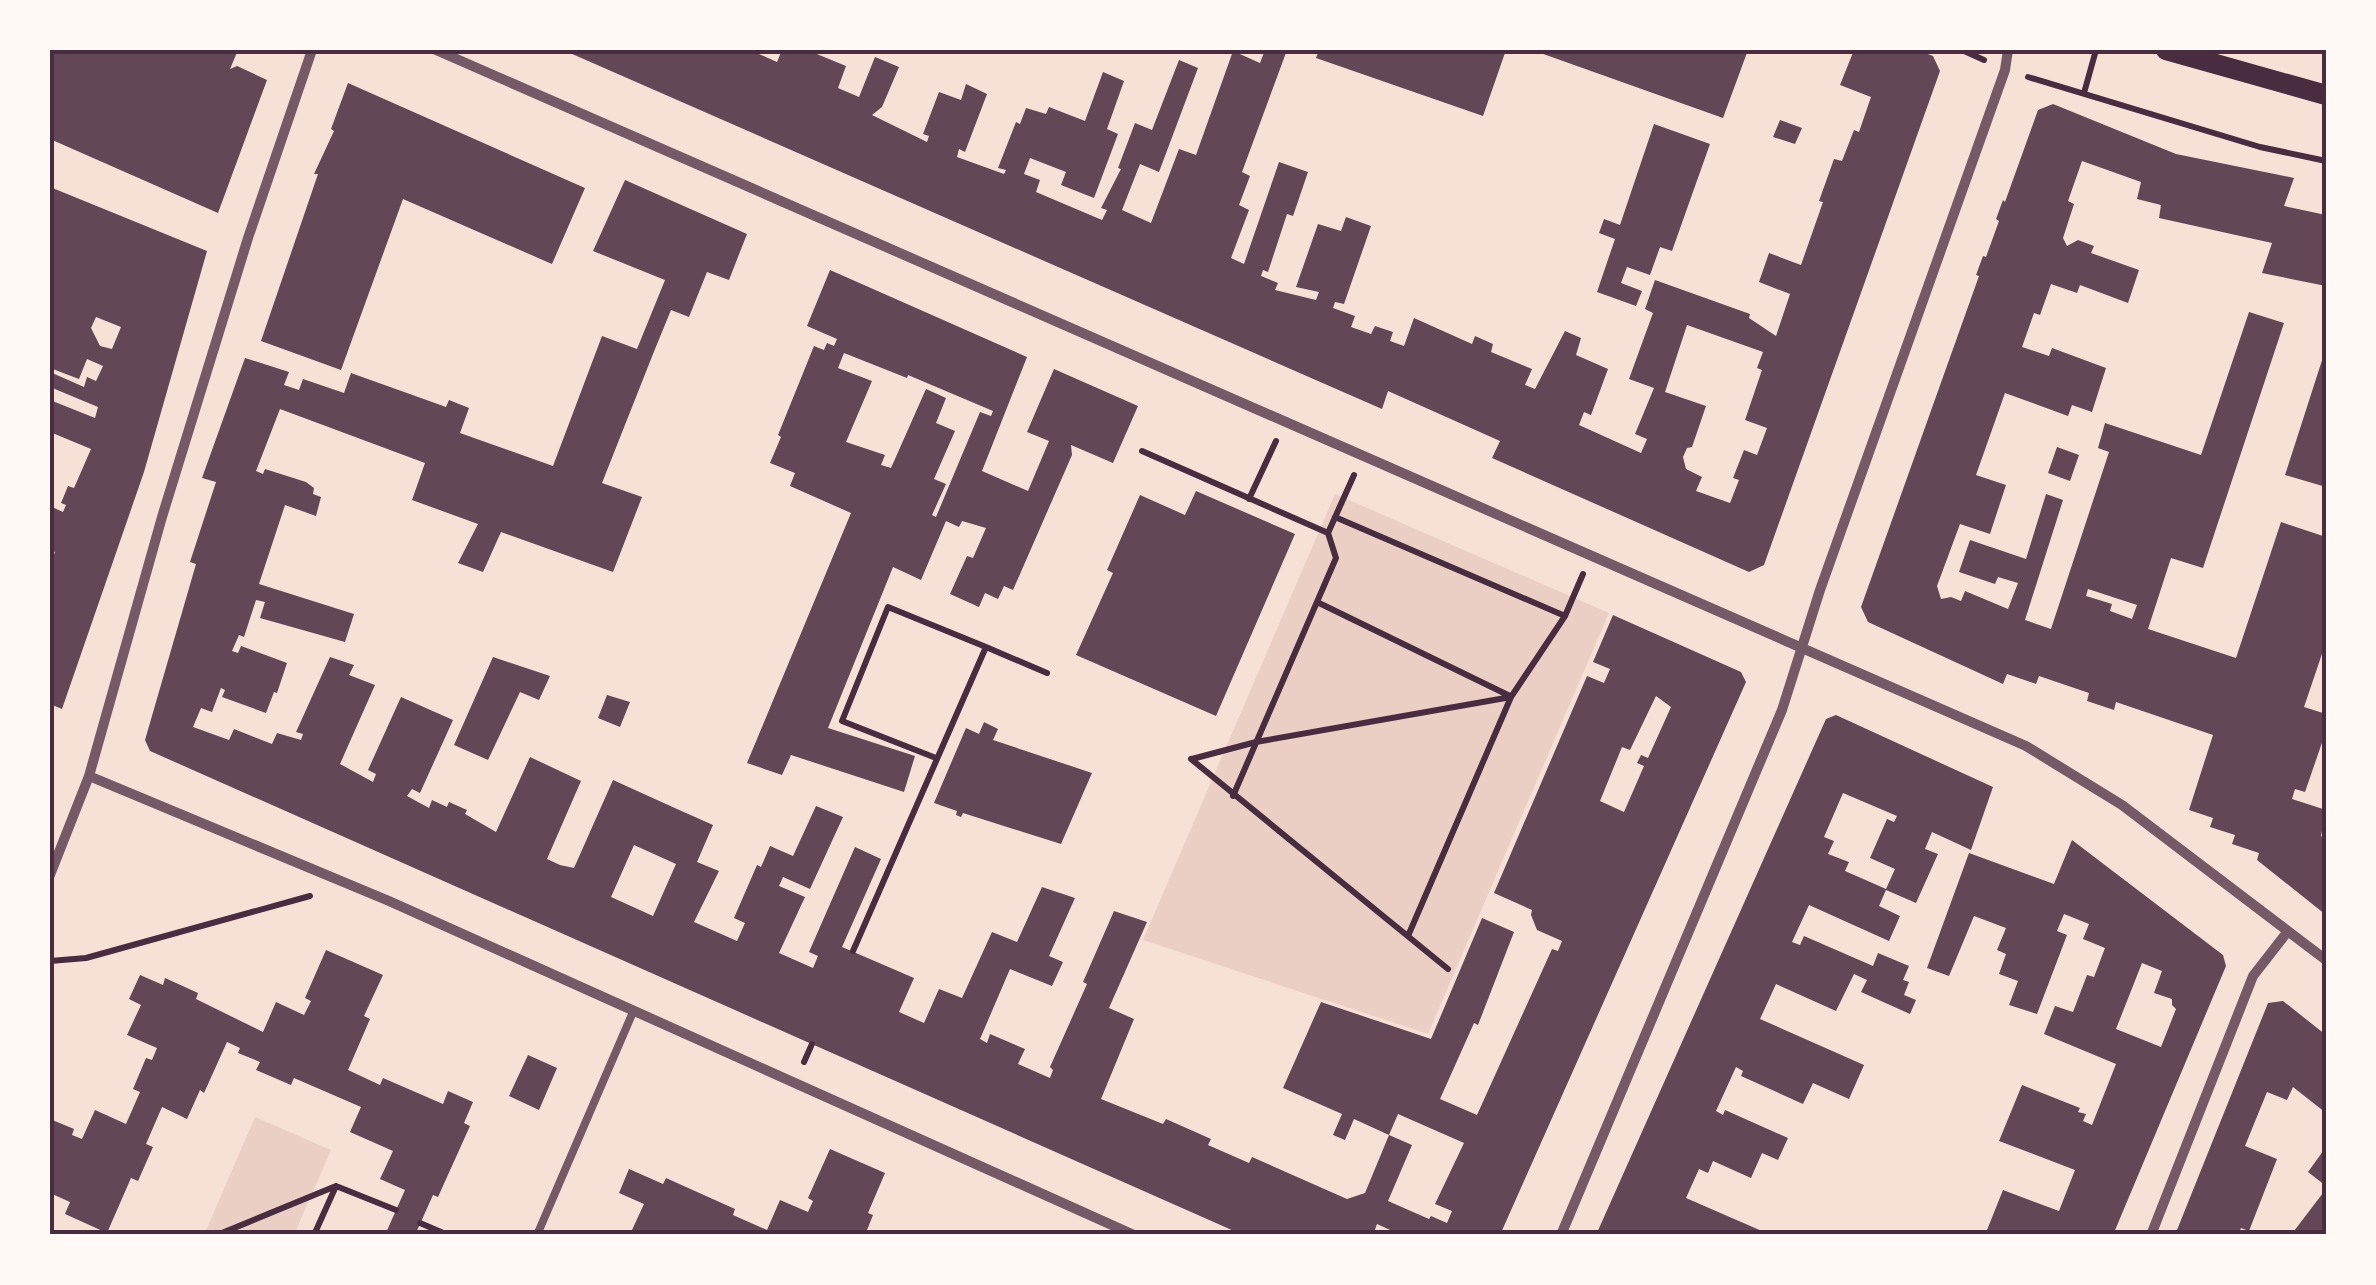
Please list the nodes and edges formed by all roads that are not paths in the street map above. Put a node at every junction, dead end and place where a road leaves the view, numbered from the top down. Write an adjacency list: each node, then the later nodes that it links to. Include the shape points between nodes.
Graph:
1 (312, 50): 7 (street, via 185,442)
2 (436, 50): 6 (street)
3 (2008, 50): 6 (street)
4 (2166, 50): 5 (main road)
5 (2326, 95)
6 (1801, 648): 9 (street, via 2026,746 2122,804); 14 (street, via 1782,710)
7 (89, 776): 8 (street); 11 (street)
8 (50, 875)
9 (2288, 931): 10 (street); 15 (street, via 2253,976)
10 (2326, 960)
11 (634, 1012): 12 (lane); 13 (street)
12 (536, 1235)
13 (1134, 1235)
14 (1561, 1235)
15 (2151, 1235)

